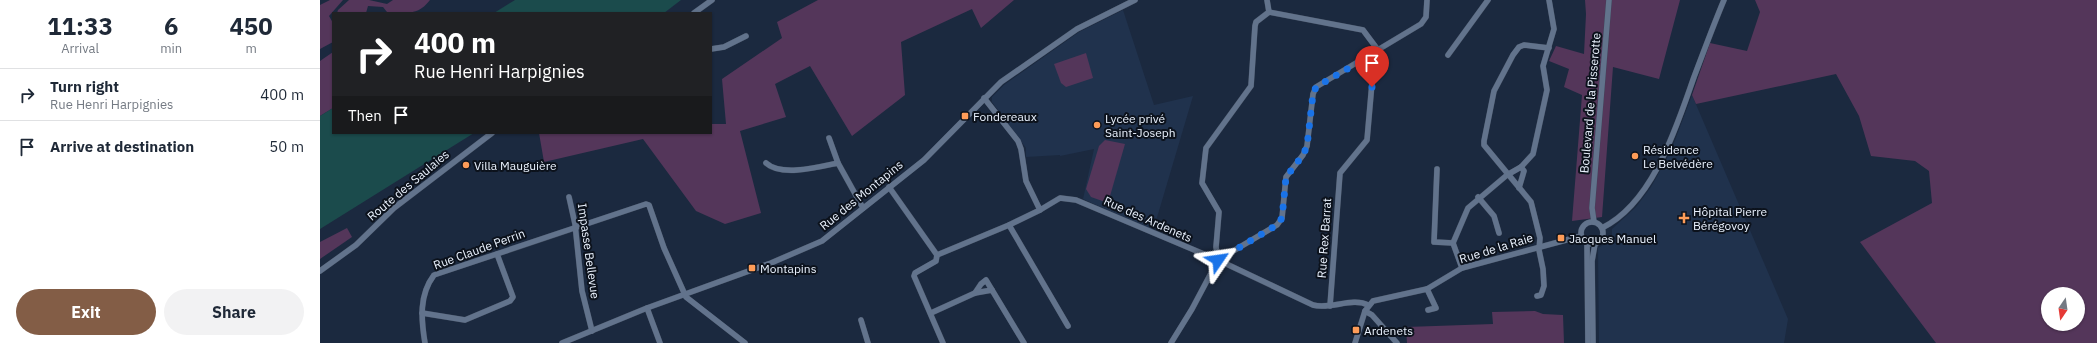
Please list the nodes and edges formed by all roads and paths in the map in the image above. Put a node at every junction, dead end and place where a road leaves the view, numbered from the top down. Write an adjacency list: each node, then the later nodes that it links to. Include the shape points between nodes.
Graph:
1 (712, 0): 11 (street)
2 (1135, 0): 19 (street, Rue des Montapins, via 1077,29 1001,82)
3 (1267, 0): 12 (street)
4 (1427, 0): 16 (street, via 1426,17 1421,24)
5 (1484, 0): 10 (street)
6 (1488, 0): 10 (street)
7 (1549, 0): 14 (street, via 1554,29)
8 (1609, 0): 33 (street, Boulevard de la Pisserotte)
9 (1724, 0): 36 (street, via 1666,151 1630,207)
10 (1483, 7): 18 (street)
11 (695, 12)
12 (1269, 12): 16 (street, via 1364,30); 45 (street, via 1256,22 1255,26 1251,86 1206,148 1202,183 1219,212 1216,246)
13 (746, 36): 15 (street, via 724,47)
14 (1549, 48): 24 (street, via 1543,66 1547,90 1533,154); 26 (street, via 1528,45 1519,47 1494,91 1484,145)
15 (712, 49)
16 (1378, 50): 17 (street)
17 (1373, 54): 45 (street, via 1316,87 1307,146 1286,177 1282,218 1277,225); 54 (street, Rue Rex Barrat, via 1366,140 1340,173)
18 (1448, 56)
19 (984, 98): 27 (street, Rue des Montapins, via 924,160); 32 (street, via 1018,141 1026,181)
20 (491, 134): 47 (street, Route des Saulaies, via 399,204 356,244)
21 (829, 138): 23 (street)
22 (766, 163): 23 (street, via 772,168 795,170)
23 (838, 163): 31 (street)
24 (1521, 167): 26 (street); 28 (street, via 1524,171)
25 (1437, 169): 39 (street, via 1434,242)
26 (1507, 175): 28 (street); 30 (street)
27 (889, 187): 31 (street, Rue des Montapins); 44 (street)
28 (1519, 188): 42 (street, via 1531,202)
29 (570, 197): 35 (street, Impasse Bellevue)
30 (1478, 197): 37 (street, via 1494,216); 39 (street, via 1468,208)
31 (863, 208): 51 (street, Rue des Montapins, via 822,241 771,263)
32 (1040, 210): 34 (street, Rue des Ardenets); 45 (street, Rue des Ardenets, via 1060,198 1076,200)
33 (1591, 222): 36 (street); 38 (street, via 1582,228)
34 (1009, 225): 44 (street, Rue des Ardenets); 61 (street)
35 (575, 228): 43 (street, Rue Claude Perrin); 51 (street, Rue Claude Perrin, via 646,204); 62 (street, Impasse Bellevue, via 582,291)
36 (1602, 228): 41 (street, via 1602,238)
37 (1499, 233)
38 (1581, 236): 40 (street); 42 (street, Rue de la Raie)
39 (1453, 243): 46 (street)
40 (1587, 243): 41 (street); 73 (street)
41 (1595, 244): 74 (street, via 1592,261)
42 (1540, 246): 46 (street, Rue de la Raie); 52 (street, via 1544,286 1541,295)
43 (497, 254): 58 (street, Rue Claude Perrin, via 434,275 427,284); 58 (street, via 513,297 510,302 465,320)
44 (937, 254): 59 (street, via 936,261 916,272 914,276)
45 (1218, 260): 54 (street, Rue des Ardenets, via 1313,305); 70 (street, via 1192,310)
46 (1462, 268): 48 (street, Rue de la Raie)
47 (320, 271)
48 (1427, 289): 53 (street, Rue de la Raie, via 1377,299); 56 (street, via 1436,308)
49 (992, 290): 50 (street); 50 (street, via 986,280); 69 (street)
50 (975, 293): 59 (street)
51 (684, 294): 55 (street, Rue des Montapins); 66 (street)
52 (1537, 296)
53 (1368, 305): 54 (street, Rue des Ardenets, via 1360,302); 57 (street)
54 (1330, 306)
55 (647, 308): 62 (street, Rue des Montapins); 65 (street)
56 (1428, 310)
57 (1365, 311): 71 (street); 72 (street, via 1372,315)
58 (422, 313): 63 (street, Rue Claude Perrin)
59 (931, 313): 68 (street)
60 (861, 320): 67 (street)
61 (1068, 326)
62 (592, 331): 64 (street, Rue des Montapins)
63 (425, 343)
64 (562, 343)
65 (660, 343)
66 (745, 343)
67 (868, 343)
68 (943, 343)
69 (1024, 343)
70 (1171, 343)
71 (1355, 343)
72 (1397, 343)
73 (1588, 343)
74 (1593, 343)

